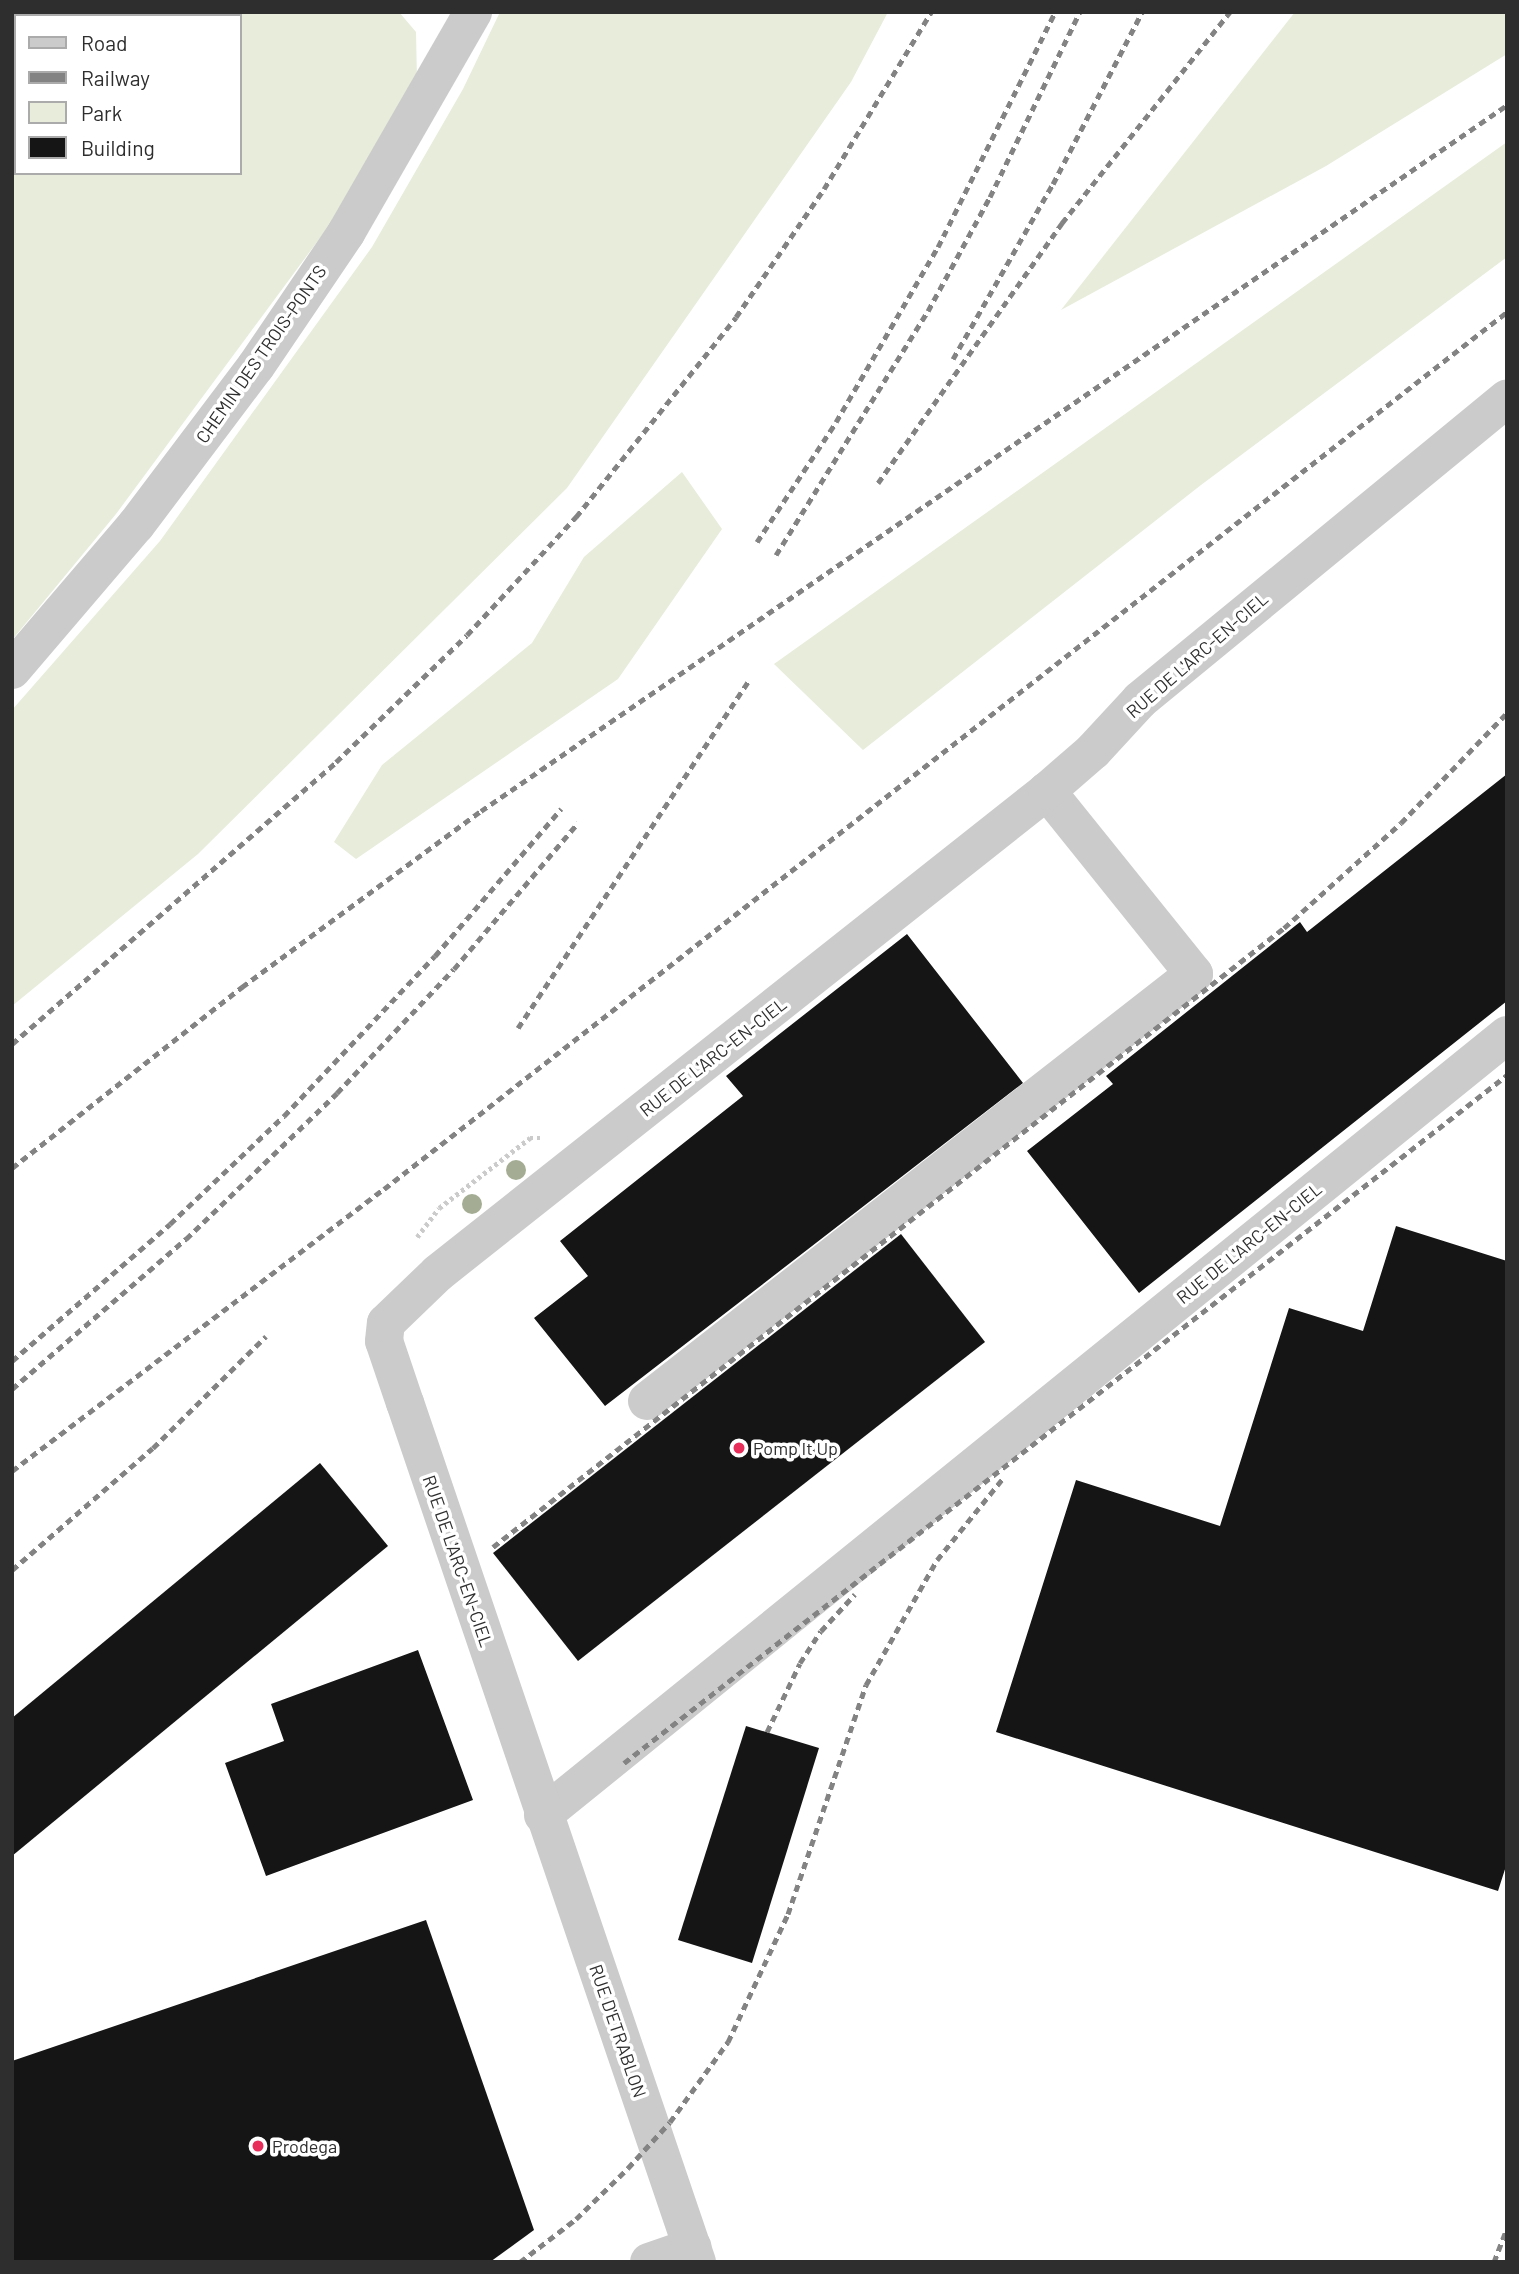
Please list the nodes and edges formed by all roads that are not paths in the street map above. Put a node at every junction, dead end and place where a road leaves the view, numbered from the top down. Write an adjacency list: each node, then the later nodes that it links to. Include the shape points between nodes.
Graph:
1 (473, 12): 3 (street, CHEMIN DES TROIS-PONTS, via 346,233 256,366 136,526)
2 (1507, 399): 4 (street, RUE DE L'ARC-EN-CIEL, via 1140,701 1093,751)
3 (12, 670)
4 (1047, 790): 6 (street, via 1194,974); 7 (street, RUE DE L'ARC-EN-CIEL, via 438,1273 386,1323 384,1340)
5 (1507, 1035): 7 (street, RUE DE L'ARC-EN-CIEL)
6 (647, 1401)
7 (543, 1815): 8 (street, RUE D'ETRABLON)
8 (694, 2254): 9 (street, RUE D'ETRABLON)
9 (649, 2262)

